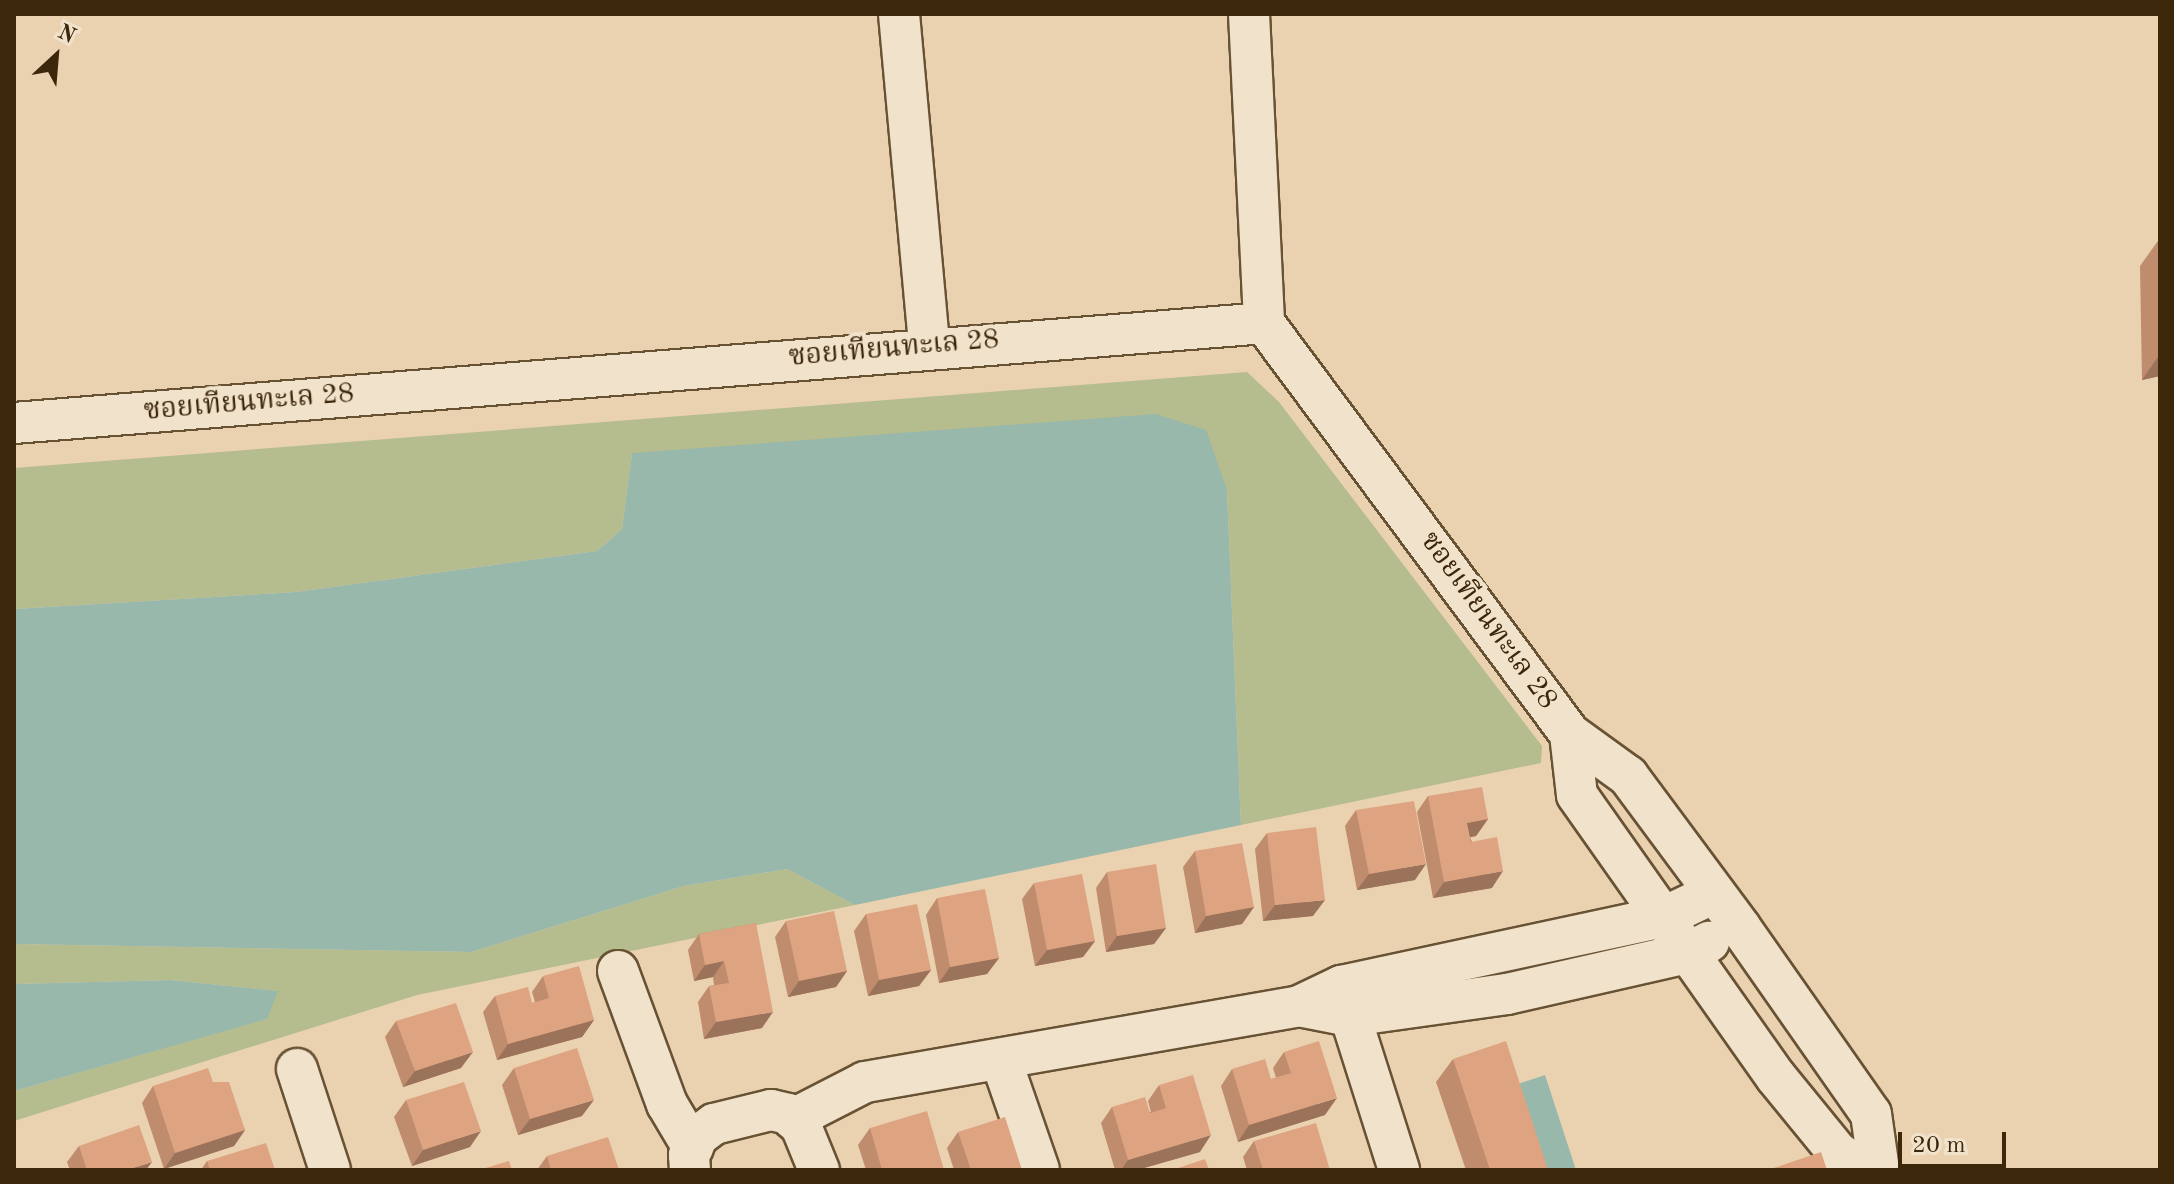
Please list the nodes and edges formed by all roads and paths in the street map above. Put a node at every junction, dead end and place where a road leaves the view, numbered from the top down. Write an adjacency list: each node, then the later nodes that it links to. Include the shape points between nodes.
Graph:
1 (899, 14): 4 (street)
2 (1249, 14): 3 (street)
3 (1264, 323): 4 (street, ซอยเทียนทะเล 28); 6 (street, ซอยเทียนทะเล 28)
4 (929, 346): 5 (street, ซอยเทียนทะเล 28)
5 (14, 423)
6 (1570, 734): 7 (street, ซอยเทียนทะเล 28, via 1628,776); 8 (street, ซอยเทียนทะเล 28, via 1577,795)
7 (1714, 893): 8 (street); 9 (street, ซอยเทียนทะเล 28)
8 (1664, 917): 10 (street, ซอยเทียนทะเล 28); 12 (street)
9 (1740, 927): 10 (street); 22 (street, ซอยเทียนทะเล 28, via 1871,1114)
10 (1688, 953): 12 (street, via 1507,994); 21 (street, ซอยเทียนทะเล 28, via 1838,1153)
11 (618, 971): 16 (street)
12 (1345, 1001): 13 (street); 20 (street)
13 (1001, 1060): 15 (street, via 865,1082); 19 (street)
14 (297, 1069): 17 (street)
15 (793, 1119): 16 (street, via 771,1110 714,1124); 18 (street)
16 (692, 1159)
17 (330, 1170)
18 (819, 1170)
19 (1039, 1170)
20 (1399, 1170)
21 (1866, 1170)
22 (1879, 1170)

